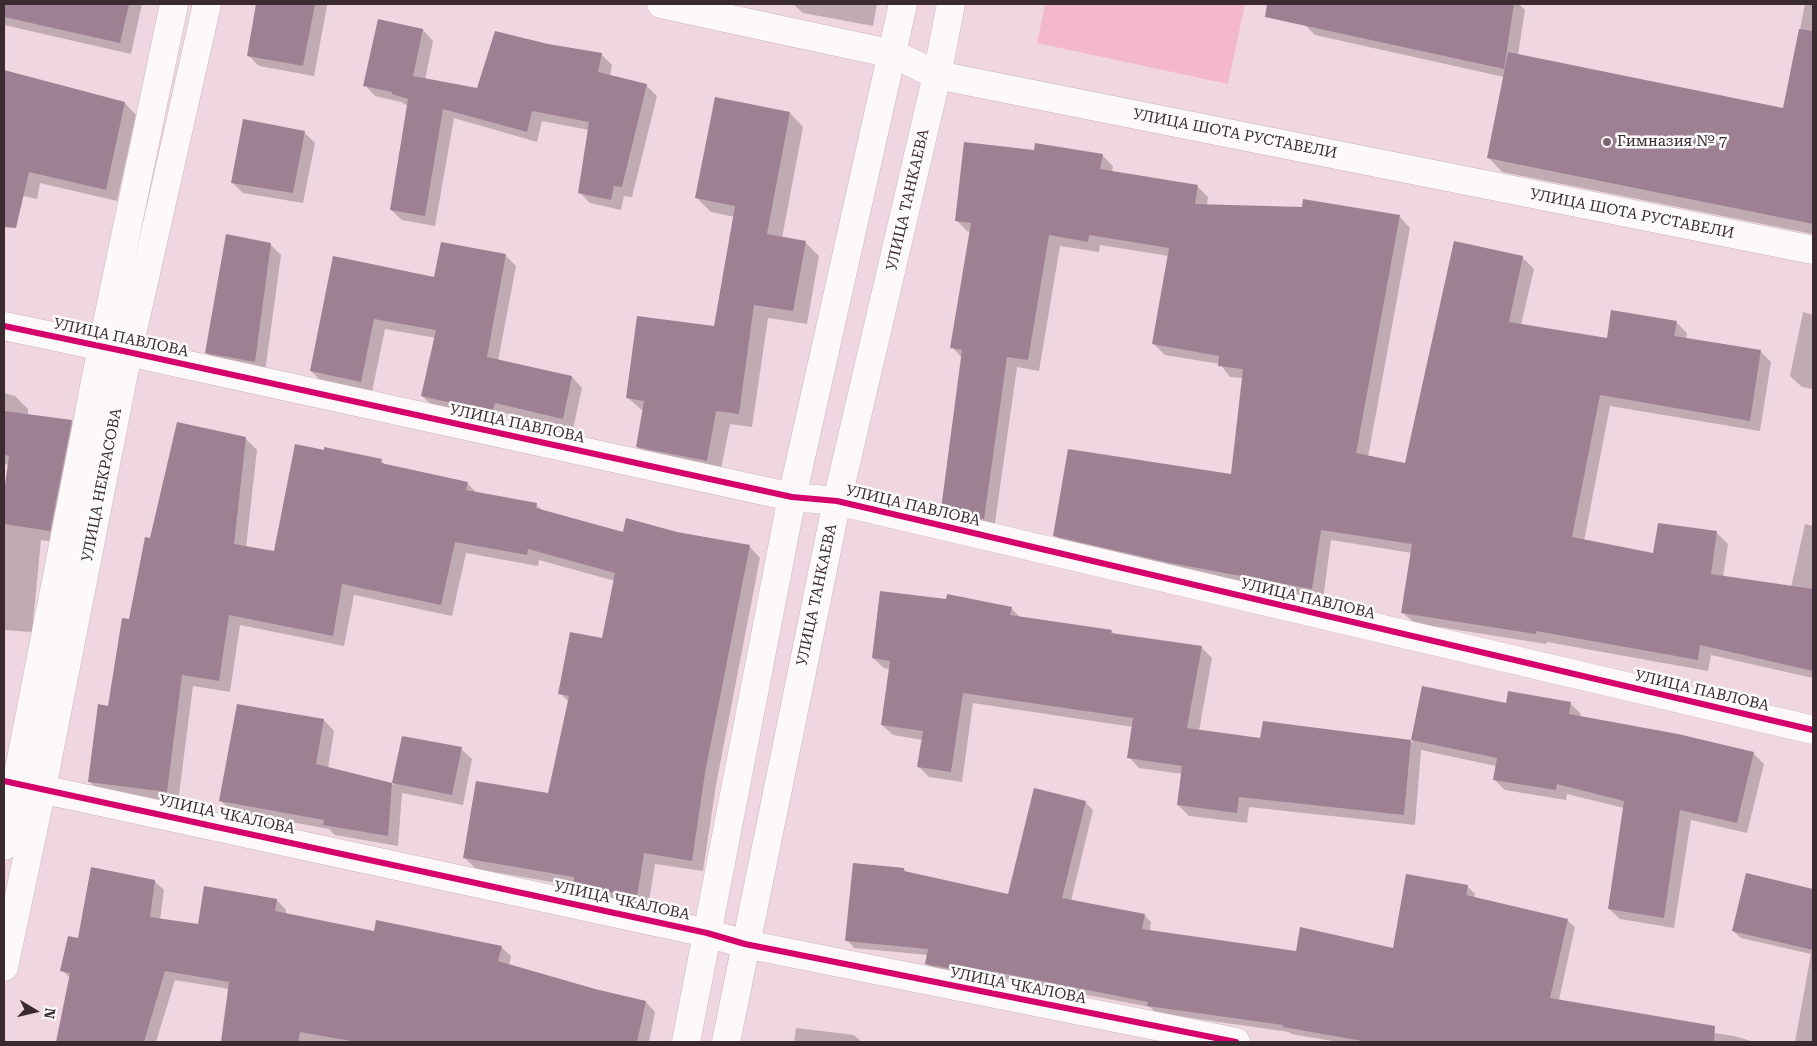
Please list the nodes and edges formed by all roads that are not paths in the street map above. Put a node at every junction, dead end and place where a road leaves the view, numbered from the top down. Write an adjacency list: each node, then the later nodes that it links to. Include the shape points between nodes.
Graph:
1 (174, 4): 10 (street, УЛИЦА НЕКРАСОВА)
2 (207, 4): 11 (street, УЛИЦА НЕКРАСОВА)
3 (662, 4): 6 (street, УЛИЦА ШОТА РУСТАВЕЛИ)
4 (903, 4): 6 (street)
5 (951, 4): 7 (street, УЛИЦА ТАНКАЕВА)
6 (893, 54): 7 (street, УЛИЦА ШОТА РУСТАВЕЛИ); 12 (street)
7 (937, 75): 8 (street, УЛИЦА ШОТА РУСТАВЕЛИ); 13 (street, УЛИЦА ТАНКАЕВА)
8 (1813, 250)
9 (4, 326): 10 (street, УЛИЦА ПАВЛОВА)
10 (102, 347): 11 (street, УЛИЦА ПАВЛОВА); 15 (street, УЛИЦА НЕКРАСОВА)
11 (128, 352): 12 (street, УЛИЦА ПАВЛОВА); 15 (street, УЛИЦА НЕКРАСОВА)
12 (792, 497): 13 (street, УЛИЦА ПАВЛОВА); 17 (street)
13 (837, 501): 14 (street, УЛИЦА ПАВЛОВА); 18 (street, УЛИЦА ТАНКАЕВА)
14 (1813, 730)
15 (21, 784): 16 (street, УЛИЦА НЕКРАСОВА); 17 (street, УЛИЦА ЧКАЛОВА); 19 (street, УЛИЦА НЕКРАСОВА)
16 (4, 846)
17 (707, 932): 18 (street, УЛИЦА ЧКАЛОВА); 20 (street)
18 (745, 944): 21 (street, УЛИЦА ТАНКАЕВА); 22 (street, УЛИЦА ЧКАЛОВА)
19 (4, 967)
20 (686, 1042)
21 (726, 1042)
22 (1236, 1042)

